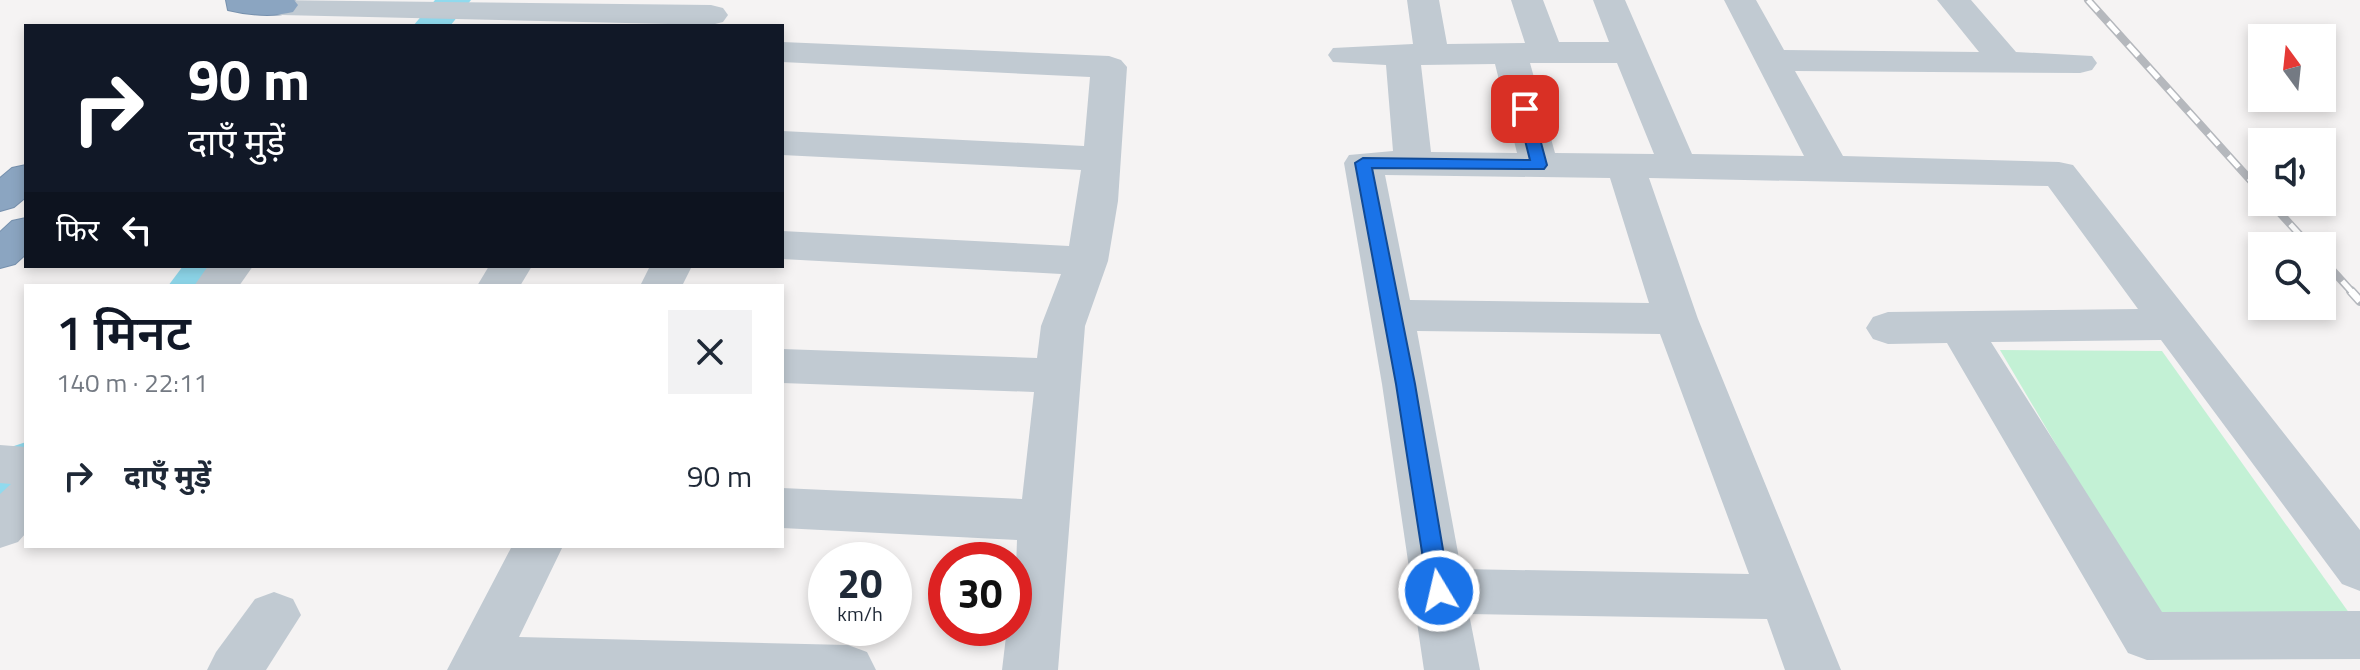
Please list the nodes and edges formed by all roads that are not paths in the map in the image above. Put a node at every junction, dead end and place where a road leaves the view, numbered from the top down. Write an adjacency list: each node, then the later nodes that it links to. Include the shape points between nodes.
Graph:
1 (1423, 0): 12 (street)
2 (1527, 0): 11 (street)
3 (1609, 0): 10 (street)
4 (1740, 0): 14 (street)
5 (1953, 0): 15 (street)
6 (267, 6): 7 (street); 8 (highway)
7 (713, 14)
8 (218, 24)
9 (784, 52): 18 (street, via 1109,67)
10 (1630, 52): 11 (street); 22 (street)
11 (1528, 53): 12 (street); 20 (street)
12 (1417, 54): 13 (street); 19 (street)
13 (1345, 55)
14 (1774, 60): 15 (street); 23 (street)
15 (2005, 61): 16 (street)
16 (2080, 63)
17 (784, 143): 18 (street)
18 (1101, 159): 27 (street)
19 (1413, 163): 20 (street); 30 (street, via 1363,163)
20 (1539, 165): 21 (street)
21 (1626, 167): 22 (street); 31 (street)
22 (1678, 167): 23 (street)
23 (1830, 168): 32 (street, via 2059,174)
24 (24, 233): 26 (highway)
25 (784, 245): 27 (street)
26 (0, 254)
27 (1087, 261): 36 (street, via 1063,326)
28 (230, 268): 29 (street)
29 (217, 284)
30 (1390, 315): 31 (street); 43 (street)
31 (1676, 319): 44 (street)
32 (2173, 324): 34 (street); 42 (street)
33 (1888, 328): 34 (street)
34 (1960, 328): 47 (street, via 2147,636)
35 (784, 366): 36 (street)
36 (1058, 376): 39 (street)
37 (15, 473): 40 (street)
38 (784, 508): 39 (street)
39 (1045, 521): 51 (street)
40 (0, 527)
41 (537, 548): 48 (street)
42 (2360, 569)
43 (1439, 591): 44 (street); 52 (street)
44 (1785, 597): 53 (street)
45 (274, 615): 49 (street)
46 (2360, 635): 47 (street)
47 (2312, 653)
48 (477, 665): 50 (street)
49 (235, 670)
50 (848, 670)
51 (1030, 670)
52 (1452, 670)
53 (1813, 670)

